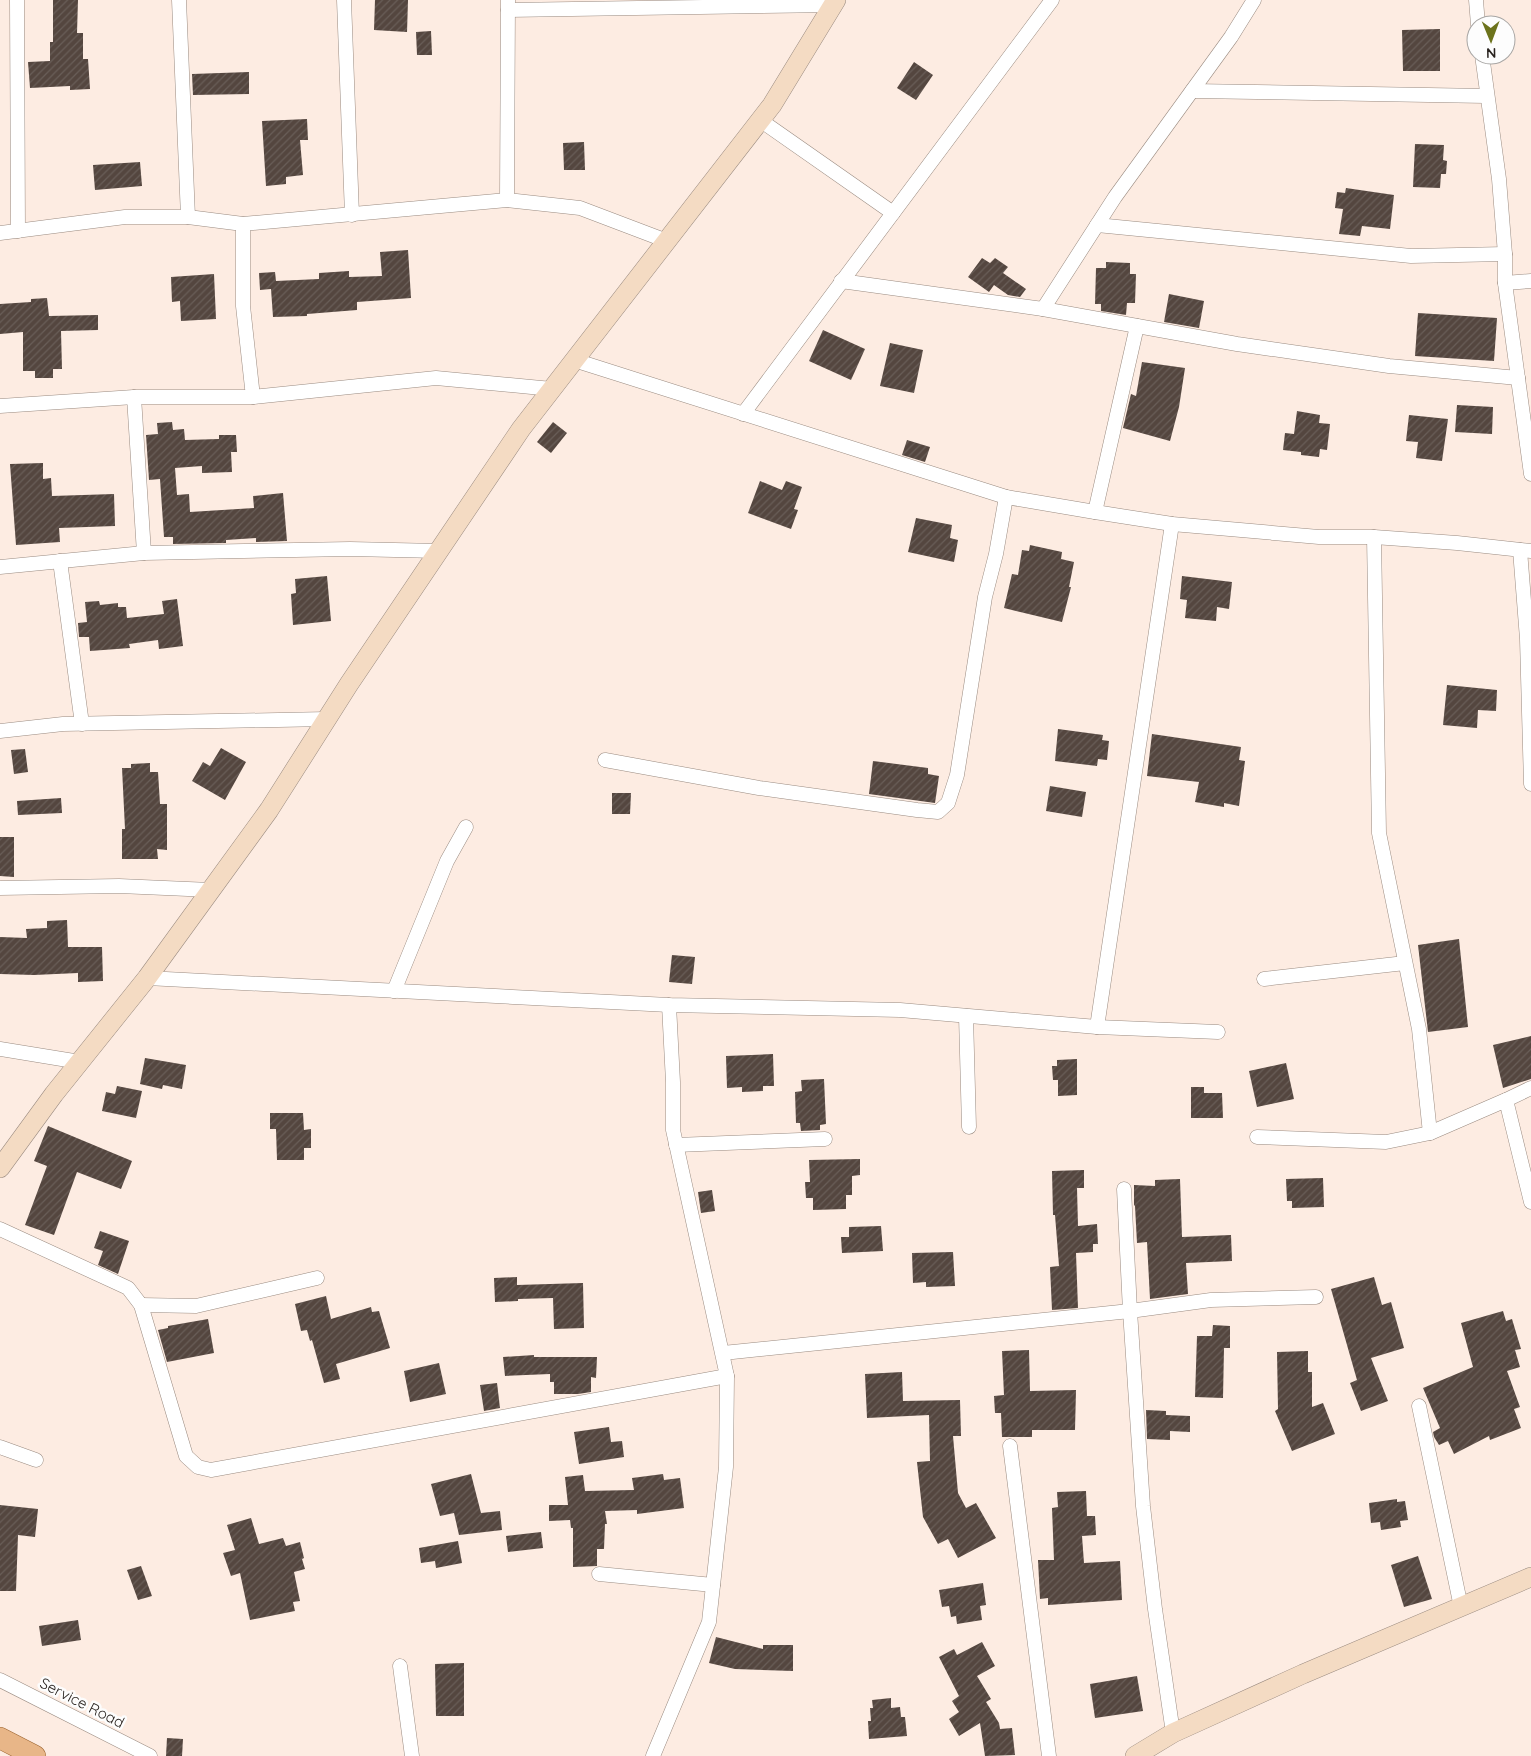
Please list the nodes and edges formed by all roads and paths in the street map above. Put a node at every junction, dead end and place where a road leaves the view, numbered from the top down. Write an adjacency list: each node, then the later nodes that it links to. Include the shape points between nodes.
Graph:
1 (17, 0): 20 (street)
2 (179, 0): 17 (street)
3 (344, 0): 16 (street)
4 (1052, 0): 15 (street)
5 (1254, 0): 11 (street)
6 (1476, 0): 9 (street)
7 (834, 2): 8 (street); 13 (street)
8 (508, 5): 14 (street)
9 (1477, 15)
10 (1483, 65): 12 (street)
11 (1192, 91): 12 (street); 19 (street)
12 (1486, 96): 23 (street, via 1499,180)
13 (760, 120): 15 (street); 22 (street)
14 (507, 200): 16 (street); 22 (street, via 580,208)
15 (892, 213): 24 (street)
16 (352, 215): 18 (street)
17 (188, 217): 18 (street); 20 (street, via 125,217)
18 (243, 224): 33 (street, via 243,306)
19 (1097, 225): 23 (street, via 1411,256); 27 (street)
20 (18, 231): 21 (street)
21 (0, 233)
22 (667, 241): 29 (street)
23 (1505, 254): 26 (street)
24 (842, 281): 27 (street); 35 (street)
25 (1531, 281): 26 (street)
26 (1505, 283): 30 (street)
27 (1043, 309): 28 (street)
28 (1137, 326): 30 (street, via 1389,366); 39 (street)
29 (574, 360): 31 (street); 35 (street)
30 (1518, 378): 36 (street)
31 (552, 389): 33 (street, via 436,378); 43 (street, via 521,429)
32 (134, 397): 33 (street); 34 (street); 44 (street)
33 (253, 398)
34 (0, 406)
35 (743, 414): 38 (street)
36 (1528, 435): 37 (street)
37 (1531, 474)
38 (1006, 496): 39 (street); 50 (street, via 985,597 957,775 948,803 938,812 759,788)
39 (1095, 512): 40 (street)
40 (1172, 524): 41 (street, via 1319,537); 61 (street)
41 (1374, 537): 42 (street); 55 (street, via 1379,833)
42 (1526, 550): 51 (street)
43 (439, 551): 44 (street); 47 (street)
44 (144, 553): 45 (street)
45 (60, 561): 46 (street); 48 (street)
46 (0, 566)
47 (327, 719): 48 (street); 54 (street, via 269,810)
48 (82, 724): 49 (street)
49 (0, 731)
50 (605, 760)
51 (1531, 784)
52 (466, 827): 58 (street, via 447,861)
53 (0, 888): 54 (street, via 120,886)
54 (211, 890): 56 (street)
55 (1405, 963): 57 (street); 68 (street, via 1419,1030)
56 (148, 978): 58 (street); 64 (street)
57 (1264, 979)
58 (394, 991): 59 (street)
59 (669, 1005): 60 (street, via 900,1010); 71 (street)
60 (966, 1016): 61 (street); 67 (street)
61 (1097, 1027): 62 (street)
62 (1218, 1032)
63 (0, 1049): 64 (street)
64 (80, 1062): 72 (street)
65 (1531, 1088): 66 (street)
66 (1506, 1100): 68 (street); 74 (street)
67 (969, 1127)
68 (1430, 1133): 69 (street, via 1386,1142)
69 (1258, 1137)
70 (825, 1139): 71 (street)
71 (676, 1145): 80 (street)
72 (0, 1168)
73 (1124, 1188): 79 (street)
74 (1531, 1202)
75 (0, 1229): 78 (street, via 128,1288)
76 (317, 1278): 78 (street, via 196,1306)
77 (1316, 1297): 79 (street, via 1212,1300)
78 (141, 1305): 81 (street, via 186,1456 198,1467 211,1470)
79 (1130, 1311): 80 (street); 92 (street, via 1143,1506)
80 (722, 1353): 81 (street)
81 (727, 1376): 88 (street, via 726,1467)
82 (1418, 1406): 89 (street)
83 (1010, 1446): 98 (street)
84 (0, 1447): 85 (street)
85 (36, 1460)
86 (599, 1574): 88 (street)
87 (1531, 1577): 89 (street)
88 (713, 1585): 97 (street, via 709,1622)
89 (1461, 1607): 92 (street)
90 (400, 1666): 96 (street)
91 (0, 1680): 95 (street, Service Road)
92 (1173, 1733): 99 (street)
93 (0, 1738): 94 (main road)
94 (35, 1756)
95 (150, 1756)
96 (412, 1756)
97 (652, 1756)
98 (1049, 1756)
99 (1135, 1756)

